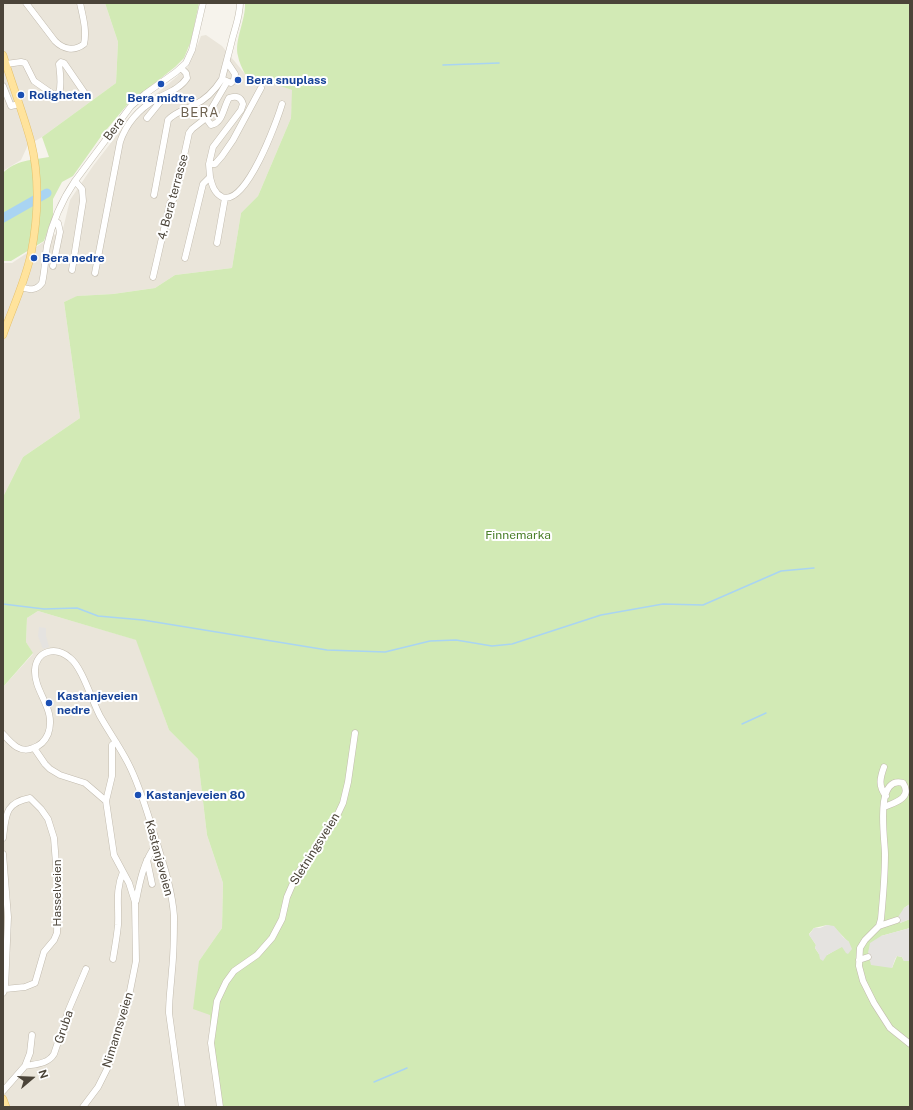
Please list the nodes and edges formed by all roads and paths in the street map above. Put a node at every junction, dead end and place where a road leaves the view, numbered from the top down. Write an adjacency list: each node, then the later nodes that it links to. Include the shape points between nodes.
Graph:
1 (26, 3): 2 (street, via 55,41 60,46 70,49 81,47 86,39)
2 (80, 3)
3 (203, 3): 8 (street, Bera, via 192,50)
4 (240, 3): 6 (street)
5 (3, 55): 7 (main road)
6 (227, 62): 9 (street); 9 (street, via 235,77 233,82)
7 (6, 64): 13 (street, via 25,63 34,81 54,95 59,93 60,89 59,64 64,63); 14 (main road)
8 (181, 68): 12 (street, via 187,78); 20 (street, Bera, via 131,106)
9 (225, 81): 17 (street, 4. Bera terrasse); 21 (street, via 203,100 168,120)
10 (3, 86): 14 (street, via 11,106)
11 (261, 88): 18 (street, via 233,140 215,164)
12 (166, 94): 16 (street); 28 (street, via 139,112 123,133)
13 (86, 95)
14 (19, 104): 30 (main road, via 34,157 37,201 31,255)
15 (282, 104): 22 (street, via 276,126 247,183 237,193)
16 (147, 118)
17 (206, 118): 18 (street, via 211,125 216,124 229,98 233,96 242,100 241,110 213,147); 29 (street, 4. Bera terrasse, via 189,133 176,197 170,203)
18 (209, 164): 19 (street)
19 (210, 177): 22 (street, via 216,193); 25 (street, via 202,184)
20 (75, 181): 23 (street, Bera); 27 (street, via 82,189 83,201)
21 (154, 195)
22 (226, 198): 24 (street)
23 (55, 222): 26 (street, via 58,223 60,232); 30 (street, Bera, via 47,246 42,283 33,289)
24 (217, 243)
25 (185, 258)
26 (53, 266)
27 (72, 270)
28 (95, 273)
29 (153, 277)
30 (21, 287): 31 (main road)
31 (3, 335)
32 (355, 733): 62 (street, Sletningsveien, via 348,782 343,803 335,820 298,874 287,897 282,919 272,938 257,955 234,972 217,1000 211,1043)
33 (3, 734): 35 (street, via 18,748)
34 (116, 742): 35 (street, Kastanjeveien, via 93,702 78,667 71,658 53,650 44,653 37,660 35,670 50,717 50,728 46,738); 38 (street, via 112,745 112,776); 41 (street, Kastanjeveien, via 138,785)
35 (34, 748): 38 (street, via 50,769 85,783)
36 (884, 767): 37 (street, via 880,786)
37 (886, 796): 39 (street); 39 (street, via 890,786 895,783 903,783 908,793 902,800)
38 (106, 801): 44 (street, via 114,855)
39 (884, 807): 48 (street, via 882,812 885,853)
40 (3, 838): 53 (street, Hasselveien, via 5,817 12,804 30,798 48,819 54,838 58,890 58,926 54,940 44,952 34,984)
41 (157, 844): 43 (street); 61 (street, Kastanjeveien, via 174,914 169,1013)
42 (3, 854): 53 (street, via 8,916)
43 (147, 860): 45 (street); 46 (street)
44 (123, 872): 46 (street); 50 (street, via 117,894 118,924)
45 (152, 884)
46 (135, 902): 60 (street, Nimannsveien, via 136,961 130,991 108,1067 98,1087)
47 (897, 920): 48 (street)
48 (879, 926): 51 (street, via 860,948)
49 (868, 957): 51 (street)
50 (114, 959)
51 (859, 960): 55 (street, via 861,974 874,1003 890,1028)
52 (86, 969): 56 (street, Gruba, via 52,1058 44,1063)
53 (4, 991)
54 (32, 1035): 56 (street, via 30,1053)
55 (910, 1044)
56 (25, 1066): 57 (street)
57 (3, 1091)
58 (3, 1099): 59 (main road)
59 (6, 1107)
60 (83, 1107)
61 (182, 1107)
62 (220, 1107)

